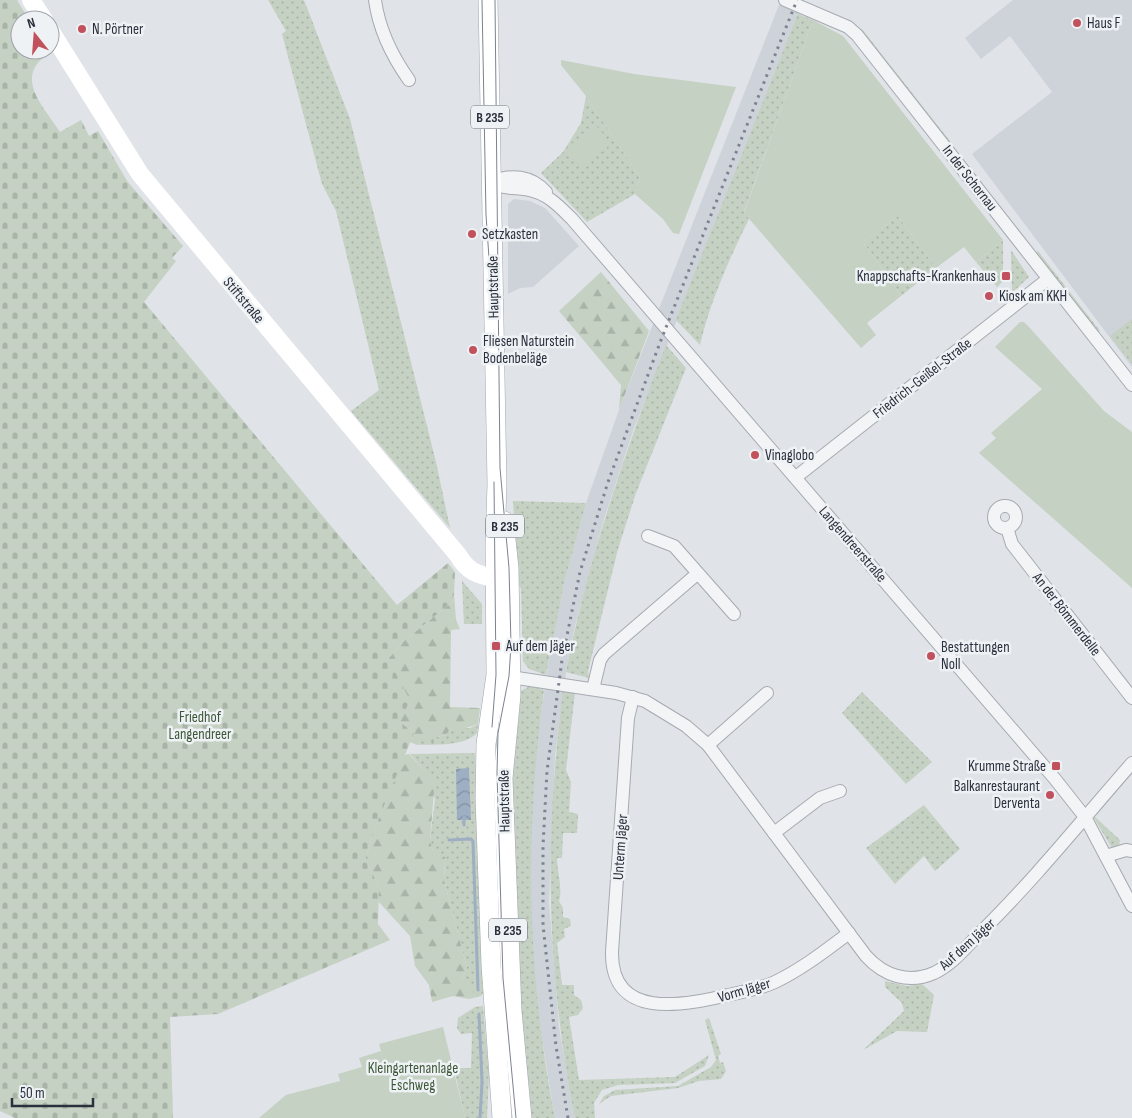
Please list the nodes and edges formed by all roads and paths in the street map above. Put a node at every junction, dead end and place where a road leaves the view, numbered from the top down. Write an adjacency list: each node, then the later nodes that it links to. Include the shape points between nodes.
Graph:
1 (375, 0): 5 (street, via 389,49)
2 (488, 0): 6 (main road, Hauptstraße / B 235)
3 (786, 0): 7 (street, In der Schornau, via 848,27 857,35)
4 (60, 46): 12 (street, Stiftstraße, via 140,174 464,565 473,573)
5 (409, 80)
6 (491, 182): 9 (street, Langendreerstraße, via 505,189 528,190 550,199 572,218); 12 (main road, Hauptstraße / B 235, via 497,484 506,536)
7 (1048, 279): 8 (street, In der Schornau); 9 (street, Friedrich-Geißel-Straße)
8 (1132, 385)
9 (796, 477): 23 (street, Langendreerstraße)
10 (1007, 528): 19 (street, An der Bömmerdelle, via 1012,544)
11 (648, 536): 13 (street, via 671,544)
12 (500, 570): 15 (main road, Hauptstraße / B 235)
13 (697, 574): 14 (street); 16 (street, via 604,654)
14 (734, 614)
15 (503, 676): 16 (street, Auf dem Jäger); 30 (main road, Hauptstraße / B 235, via 486,744 491,966); 31 (main road, Hauptstraße / B 235, via 512,695 503,778 512,1003)
16 (593, 689): 18 (street, Auf dem Jäger)
17 (767, 692): 20 (street)
18 (633, 697): 20 (street, Auf dem Jäger, via 663,710); 29 (street, Unterm Jäger, via 628,718 612,952 619,983)
19 (1132, 698)
20 (708, 745): 24 (street, Auf dem Jäger)
21 (1132, 763): 23 (street, Auf dem Jäger)
22 (840, 790): 24 (street, via 820,798)
23 (1085, 817): 26 (street, Langendreerstraße); 28 (street, Auf dem Jäger, via 998,916 947,966 933,974 908,978 890,974 873,964)
24 (774, 832): 28 (street, Auf dem Jäger)
25 (1132, 851): 26 (street)
26 (1106, 856): 27 (street, Langendreerstraße)
27 (1132, 906)
28 (849, 933): 29 (street, Vorm Jäger, via 806,965 756,988 708,1000 671,1004 645,1003)
29 (628, 993)
30 (502, 1118)
31 (522, 1118)

